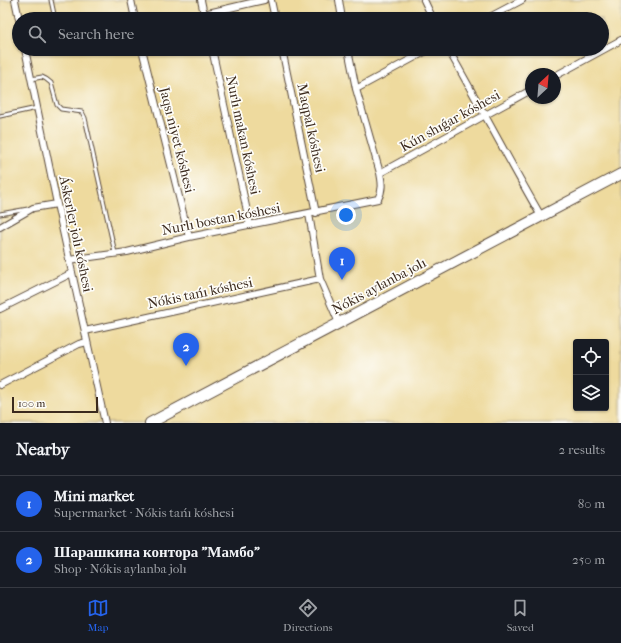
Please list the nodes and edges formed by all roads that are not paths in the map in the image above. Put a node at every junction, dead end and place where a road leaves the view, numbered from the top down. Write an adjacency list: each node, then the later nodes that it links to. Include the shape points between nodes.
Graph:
1 (15, 0): 10 (street)
2 (52, 0): 11 (lane)
3 (131, 0): 12 (street)
4 (201, 0): 13 (street)
5 (264, 0): 14 (street)
6 (271, 0): 15 (street)
7 (339, 0): 16 (street)
8 (424, 0): 17 (street)
9 (522, 0): 18 (street)
10 (18, 12)
11 (54, 12)
12 (134, 12)
13 (204, 12)
14 (222, 12)
15 (274, 12)
16 (341, 12)
17 (430, 12)
18 (499, 12)
19 (621, 40): 20 (street)
20 (609, 47)
21 (26, 56): 30 (street, Áskerler jolı kóshesi)
22 (144, 56): 46 (street, Jaqsı niyet kóshesi)
23 (214, 56): 44 (street, Nurlı makan kóshesi)
24 (283, 56): 40 (street, Maqpal kóshesi)
25 (349, 56): 31 (street)
26 (417, 56): 31 (street)
27 (452, 56): 35 (street)
28 (592, 56): 29 (street)
29 (561, 73)
30 (31, 79): 33 (street, Áskerler jolı kóshesi); 47 (lane, via 46,78 51,83 57,105 61,109 82,112 85,118)
31 (356, 89): 36 (street)
32 (525, 93): 35 (street, Kún shıǵar kóshesi)
33 (37, 108): 34 (lane); 38 (street, Áskerler jolı kóshesi)
34 (0, 116)
35 (486, 116): 36 (street, Kún shıǵar kóshesi); 43 (street, via 509,162)
36 (380, 173): 40 (street, Nurlı bostan kóshesi, via 382,193 378,199)
37 (621, 174): 43 (main road, Nókis aylanba jolı)
38 (57, 204): 39 (street); 48 (street, Áskerler jolı kóshesi)
39 (33, 208): 41 (lane); 45 (street)
40 (316, 212): 42 (street, Nurlı bostan kóshesi)
41 (0, 214)
42 (309, 214): 44 (street, Nurlı bostan kóshesi); 50 (street)
43 (541, 216): 52 (main road, Nókis aylanba jolı)
44 (250, 225): 46 (street, Nurlı bostan kóshesi)
45 (0, 227)
46 (189, 237): 47 (street, Nurlı bostan kóshesi)
47 (115, 253): 48 (street, Nurlı bostan kóshesi)
48 (69, 260): 49 (street, Áskerler jolı kóshesi)
49 (72, 273): 51 (street); 53 (street, Áskerler jolı kóshesi)
50 (320, 279): 52 (street); 53 (street, Nókis tańı kóshesi)
51 (0, 309)
52 (339, 323): 57 (main road, Nókis aylanba jolı)
53 (85, 331): 54 (street, Áskerler jolı kóshesi)
54 (87, 342): 55 (street); 56 (street, Áskerler jolı kóshesi)
55 (0, 385)
56 (105, 423)
57 (150, 423)

